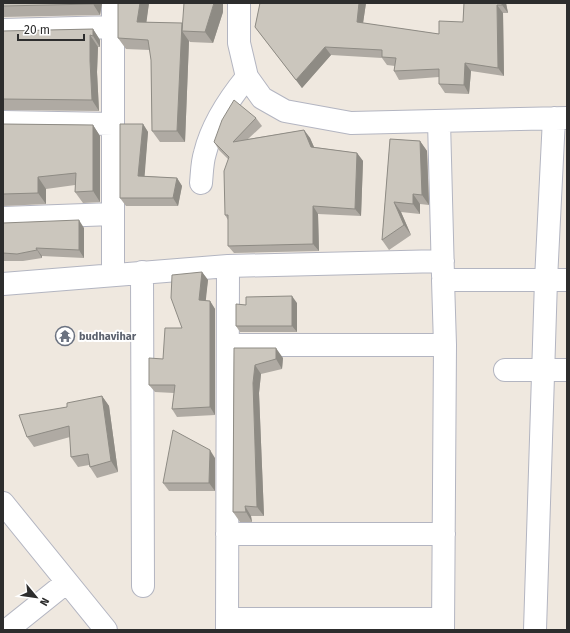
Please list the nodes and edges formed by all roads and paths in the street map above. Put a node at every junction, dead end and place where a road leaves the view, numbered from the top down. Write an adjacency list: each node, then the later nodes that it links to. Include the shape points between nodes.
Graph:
1 (113, 3): 3 (street)
2 (239, 3): 5 (street, via 239,42)
3 (113, 27): 4 (street); 9 (street)
4 (3, 30)
5 (247, 77): 7 (street, via 262,98 285,111 351,123); 11 (street, via 229,99 214,128 204,153)
6 (560, 118): 7 (street); 10 (street)
7 (439, 121): 15 (street)
8 (3, 122): 9 (street)
9 (113, 124): 12 (street)
10 (559, 164): 18 (street)
11 (201, 184)
12 (113, 214): 13 (street); 17 (street)
13 (3, 218)
14 (228, 266): 15 (street); 16 (street); 20 (street)
15 (443, 270): 18 (street); 21 (street)
16 (142, 272): 17 (street); 29 (street)
17 (113, 275): 19 (street)
18 (557, 280): 22 (street)
19 (3, 284)
20 (228, 345): 21 (street); 26 (street)
21 (445, 345): 27 (street)
22 (543, 369): 23 (street); 24 (street); 35 (street)
23 (505, 370)
24 (567, 370)
25 (3, 504): 28 (street)
26 (227, 534): 27 (street); 31 (street)
27 (444, 534): 32 (street)
28 (67, 582): 33 (street); 34 (street)
29 (143, 586)
30 (3, 625): 33 (street)
31 (227, 625): 32 (street)
32 (443, 625)
33 (7, 630)
34 (106, 630)
35 (535, 630)

